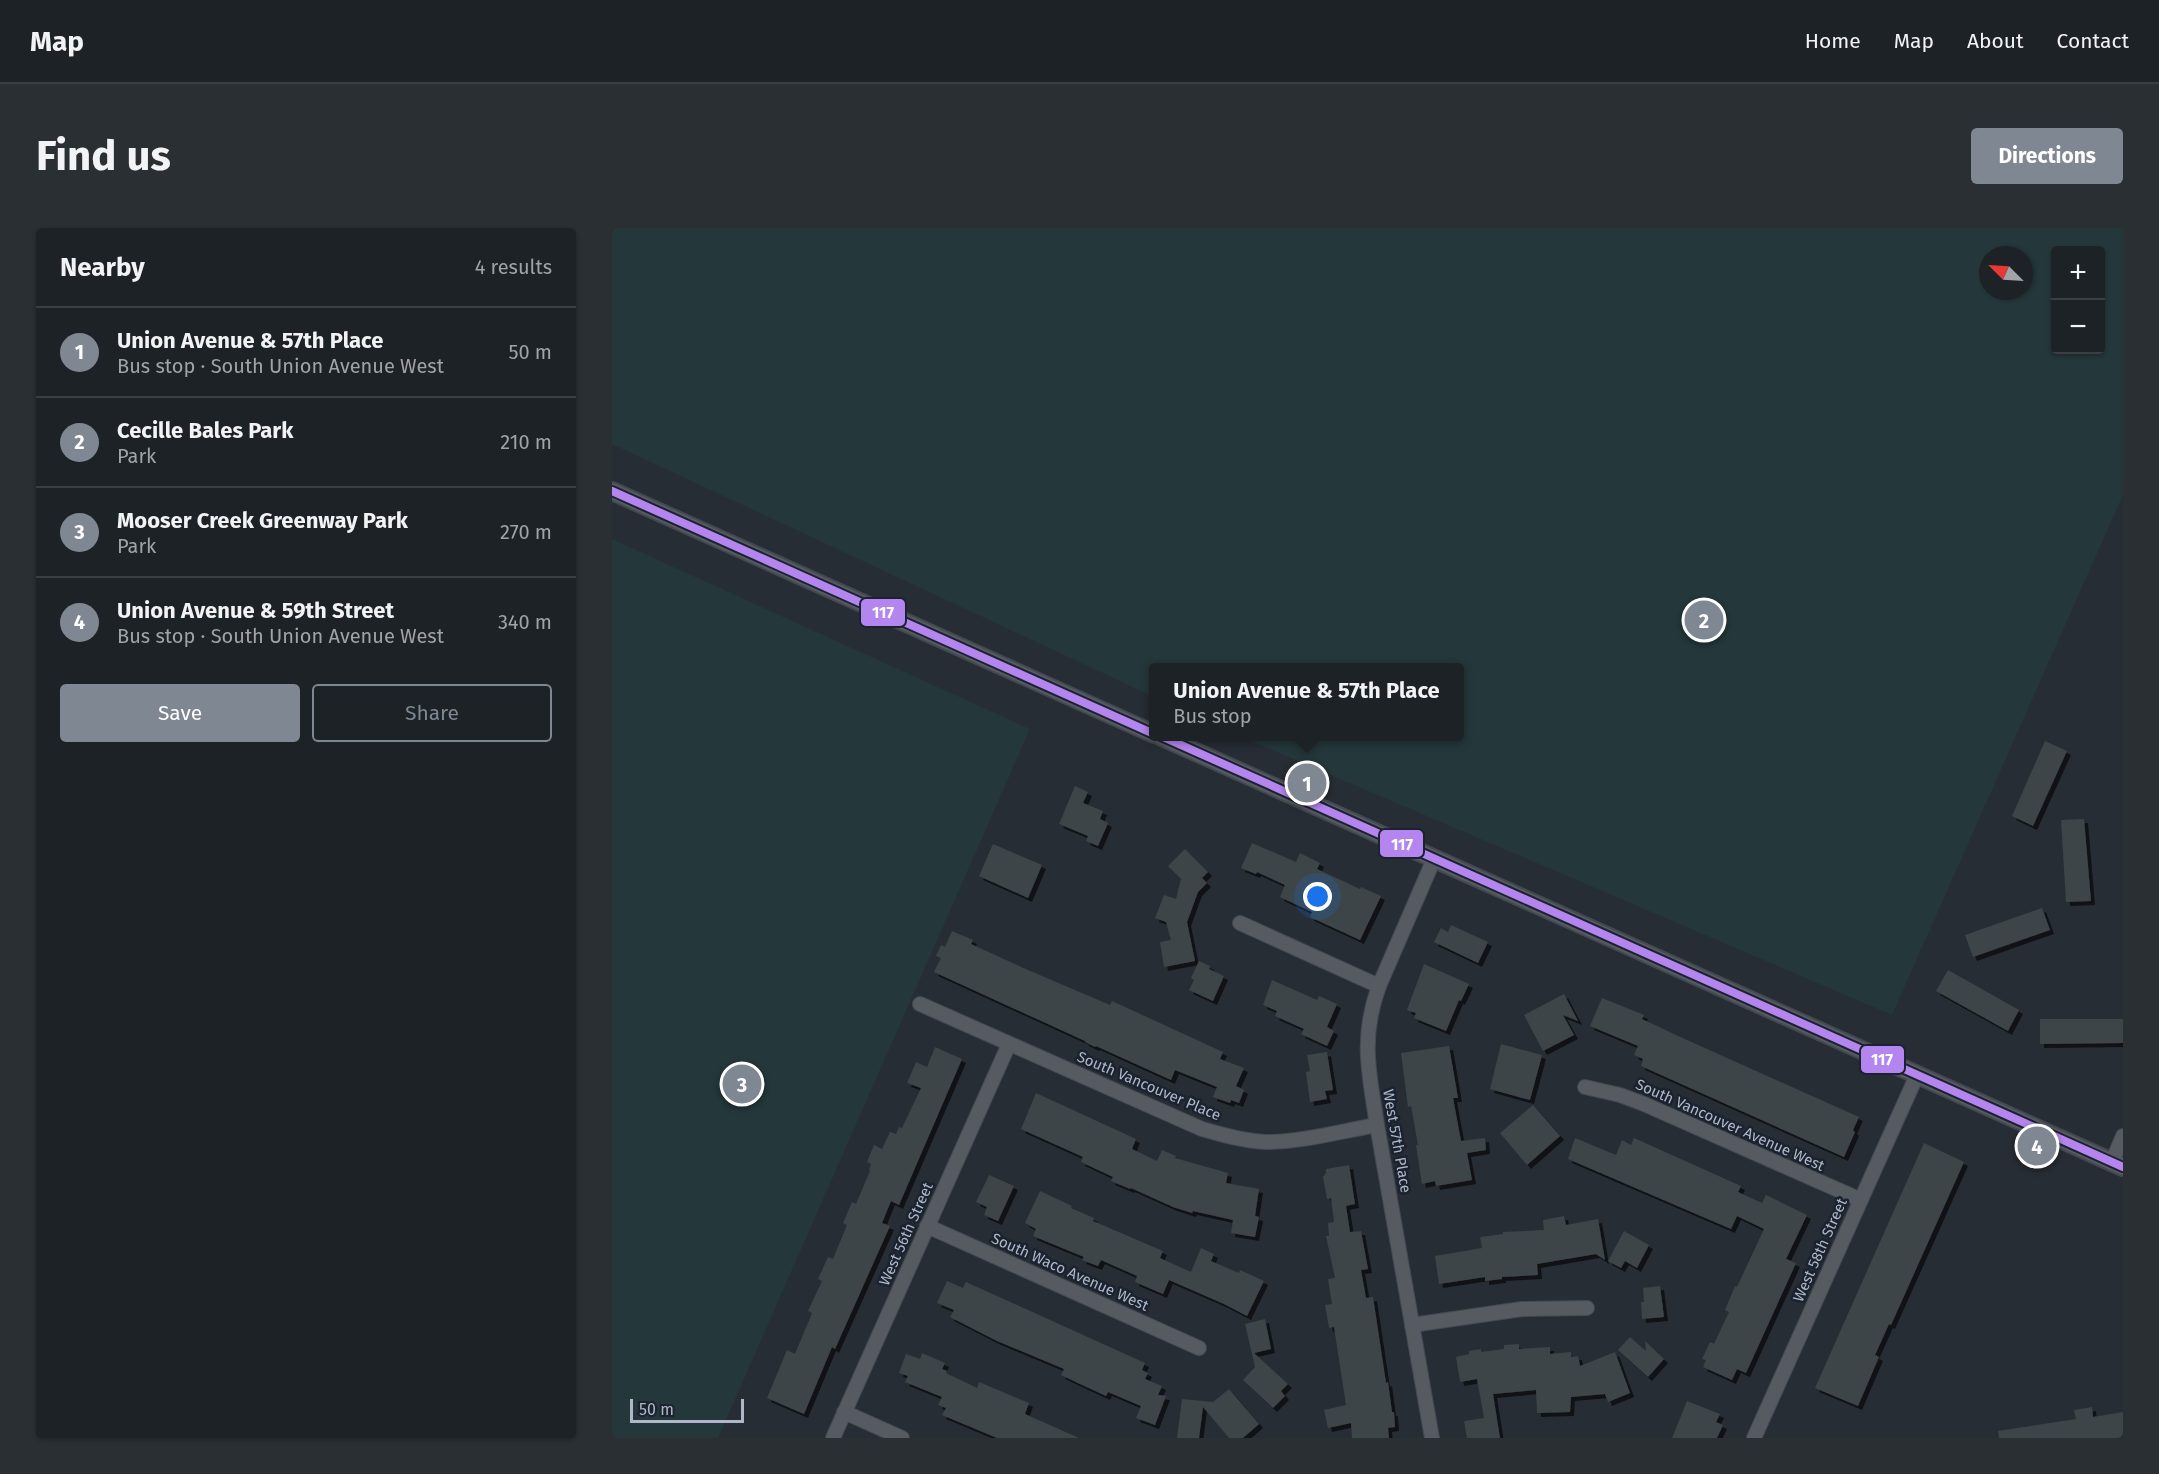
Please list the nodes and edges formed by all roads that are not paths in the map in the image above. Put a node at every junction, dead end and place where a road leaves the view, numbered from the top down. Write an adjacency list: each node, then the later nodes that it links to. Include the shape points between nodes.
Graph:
1 (612, 491): 2 (street)
2 (1149, 732)
3 (1171, 741): 4 (street)
4 (1434, 859): 6 (street, West 57th Place); 9 (street)
5 (1240, 923): 6 (street)
6 (1379, 986): 11 (street, West 57th Place, via 1366,1040)
7 (920, 1004): 8 (street, South Vancouver Place)
8 (1009, 1044): 11 (street, South Vancouver Place, via 1202,1129 1232,1138 1267,1142); 15 (street, West 56th Street)
9 (1917, 1075): 13 (street); 14 (street, West 58th Street)
10 (1585, 1087): 14 (street, South Vancouver Avenue West, via 1644,1104)
11 (1377, 1125): 17 (street, West 57th Place)
12 (2123, 1136): 13 (street)
13 (2117, 1164)
14 (1860, 1200): 23 (street, West 58th Street)
15 (927, 1226): 18 (street, South Waco Avenue West); 19 (street, West 56th Street)
16 (1587, 1308): 17 (street, via 1522,1309)
17 (1412, 1325): 22 (street, West 57th Place)
18 (1199, 1348)
19 (844, 1412): 20 (street, West 56th Street); 21 (street)
20 (833, 1438)
21 (902, 1438)
22 (1432, 1438)
23 (1754, 1438)

